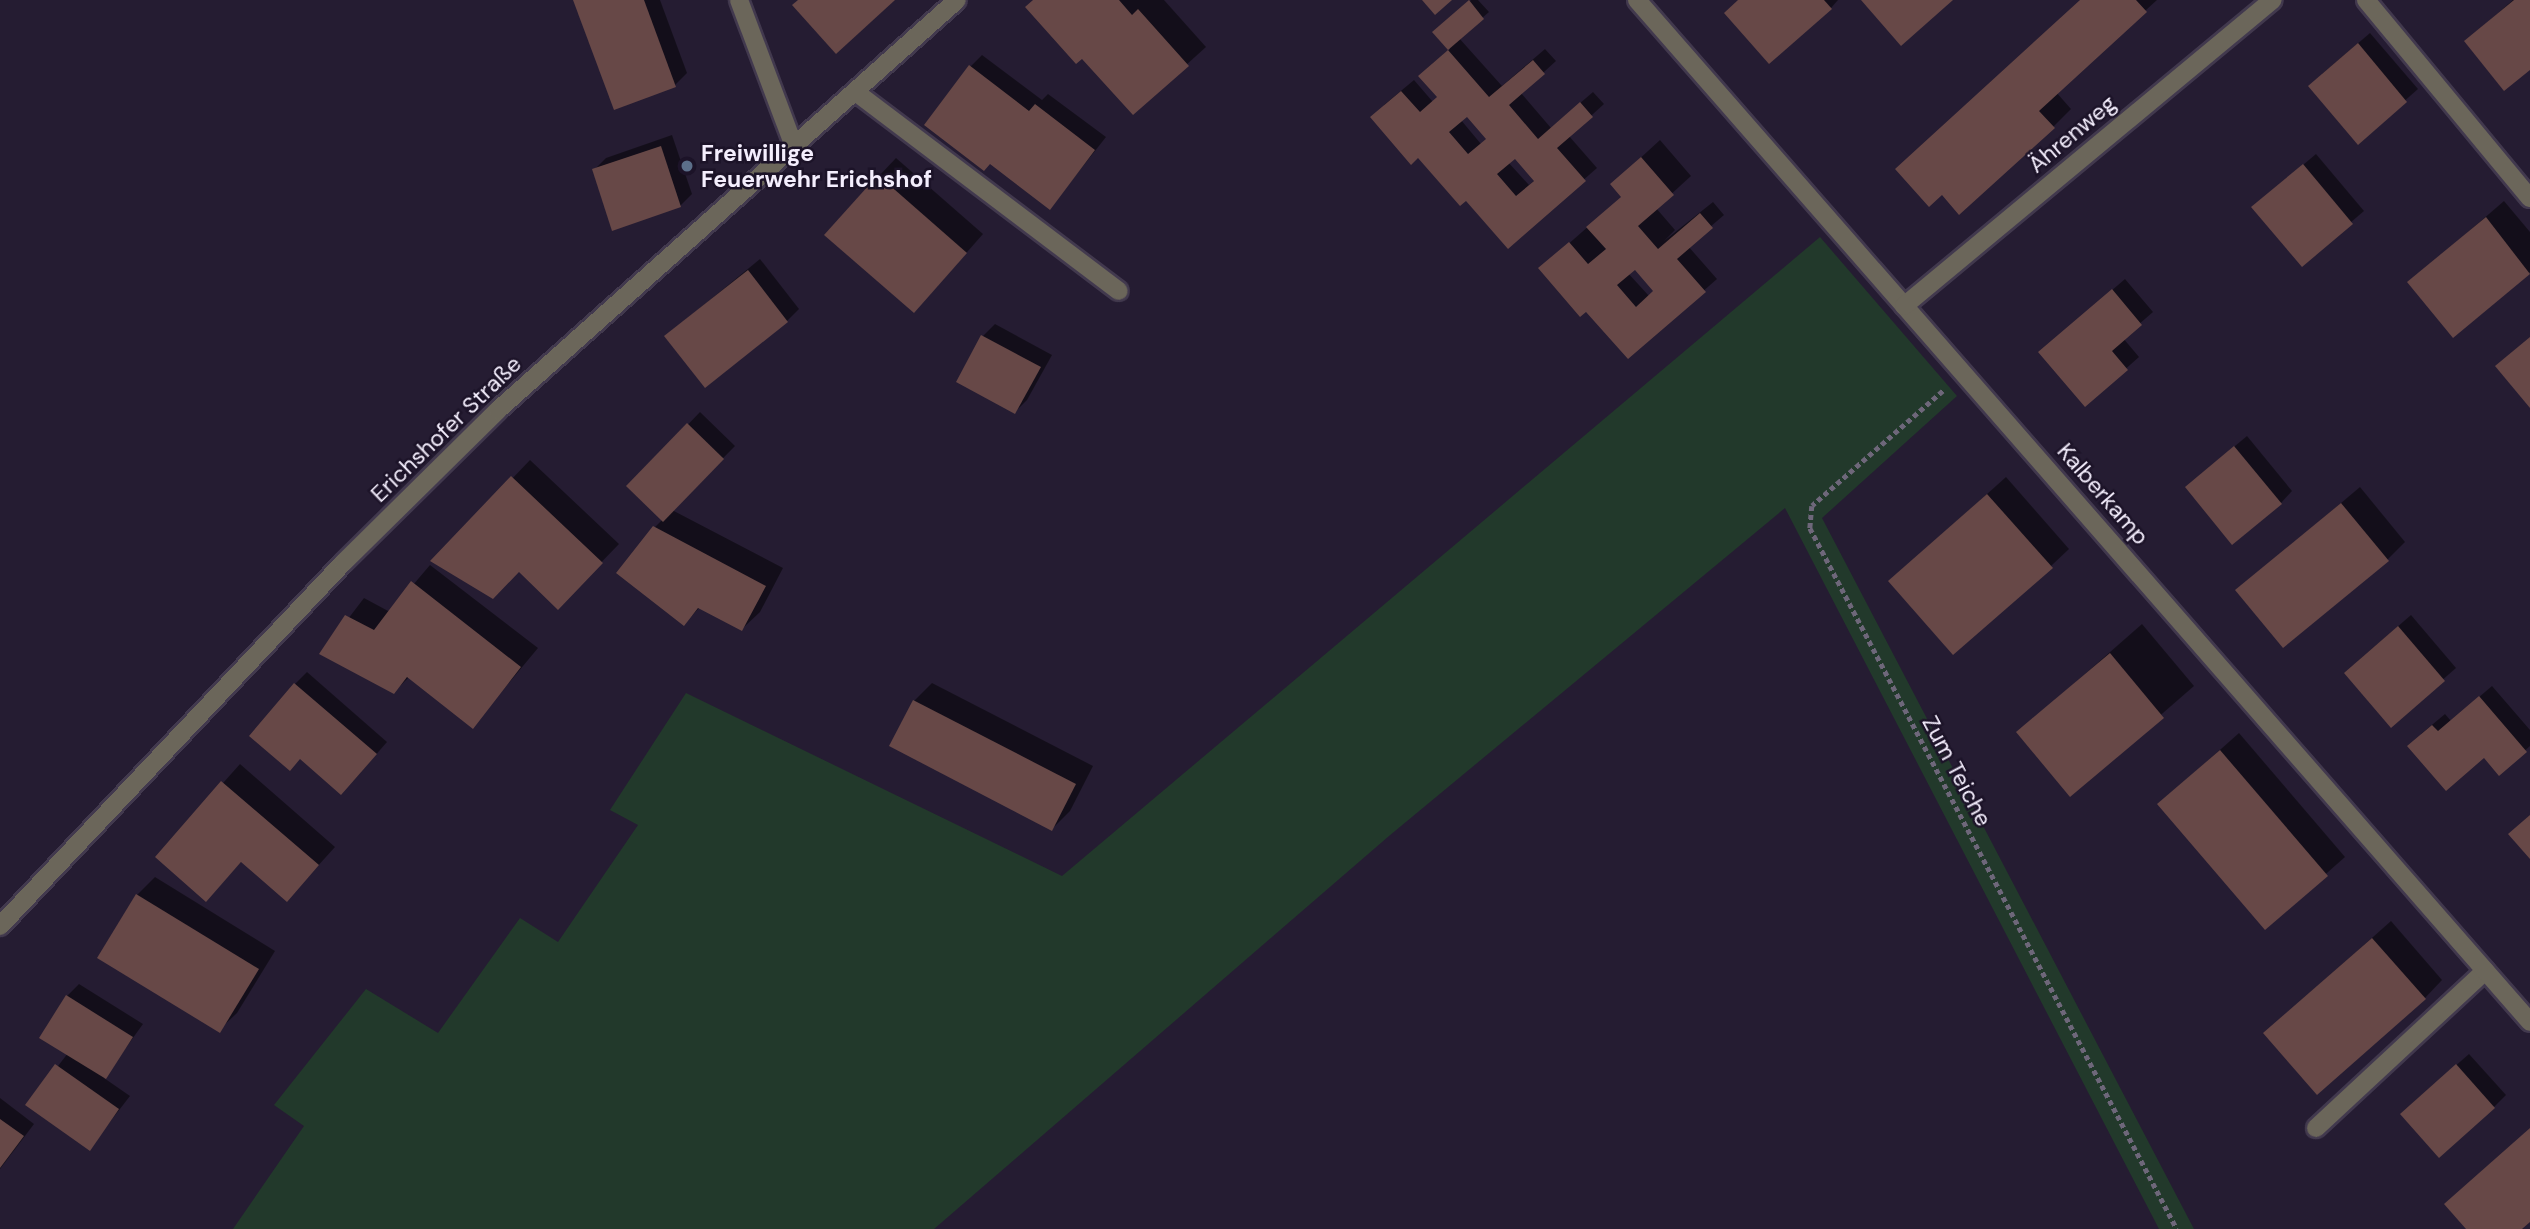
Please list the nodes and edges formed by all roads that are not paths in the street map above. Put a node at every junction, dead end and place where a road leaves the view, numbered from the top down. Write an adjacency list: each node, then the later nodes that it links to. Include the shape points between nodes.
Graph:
1 (738, 0): 7 (street)
2 (957, 0): 6 (street, Erichshofer Straße)
3 (1637, 0): 10 (street, Kalberkamp)
4 (2272, 0): 10 (street, Ährenweg)
5 (2367, 0): 8 (street)
6 (857, 93): 7 (street, Erichshofer Straße); 9 (street)
7 (795, 149): 11 (street, Erichshofer Straße, via 498,410 344,562)
8 (2530, 198)
9 (1119, 291)
10 (1903, 306): 12 (street, Kalberkamp)
11 (0, 926)
12 (2485, 971): 13 (street, Kalberkamp); 14 (street)
13 (2530, 1021)
14 (2316, 1128)

